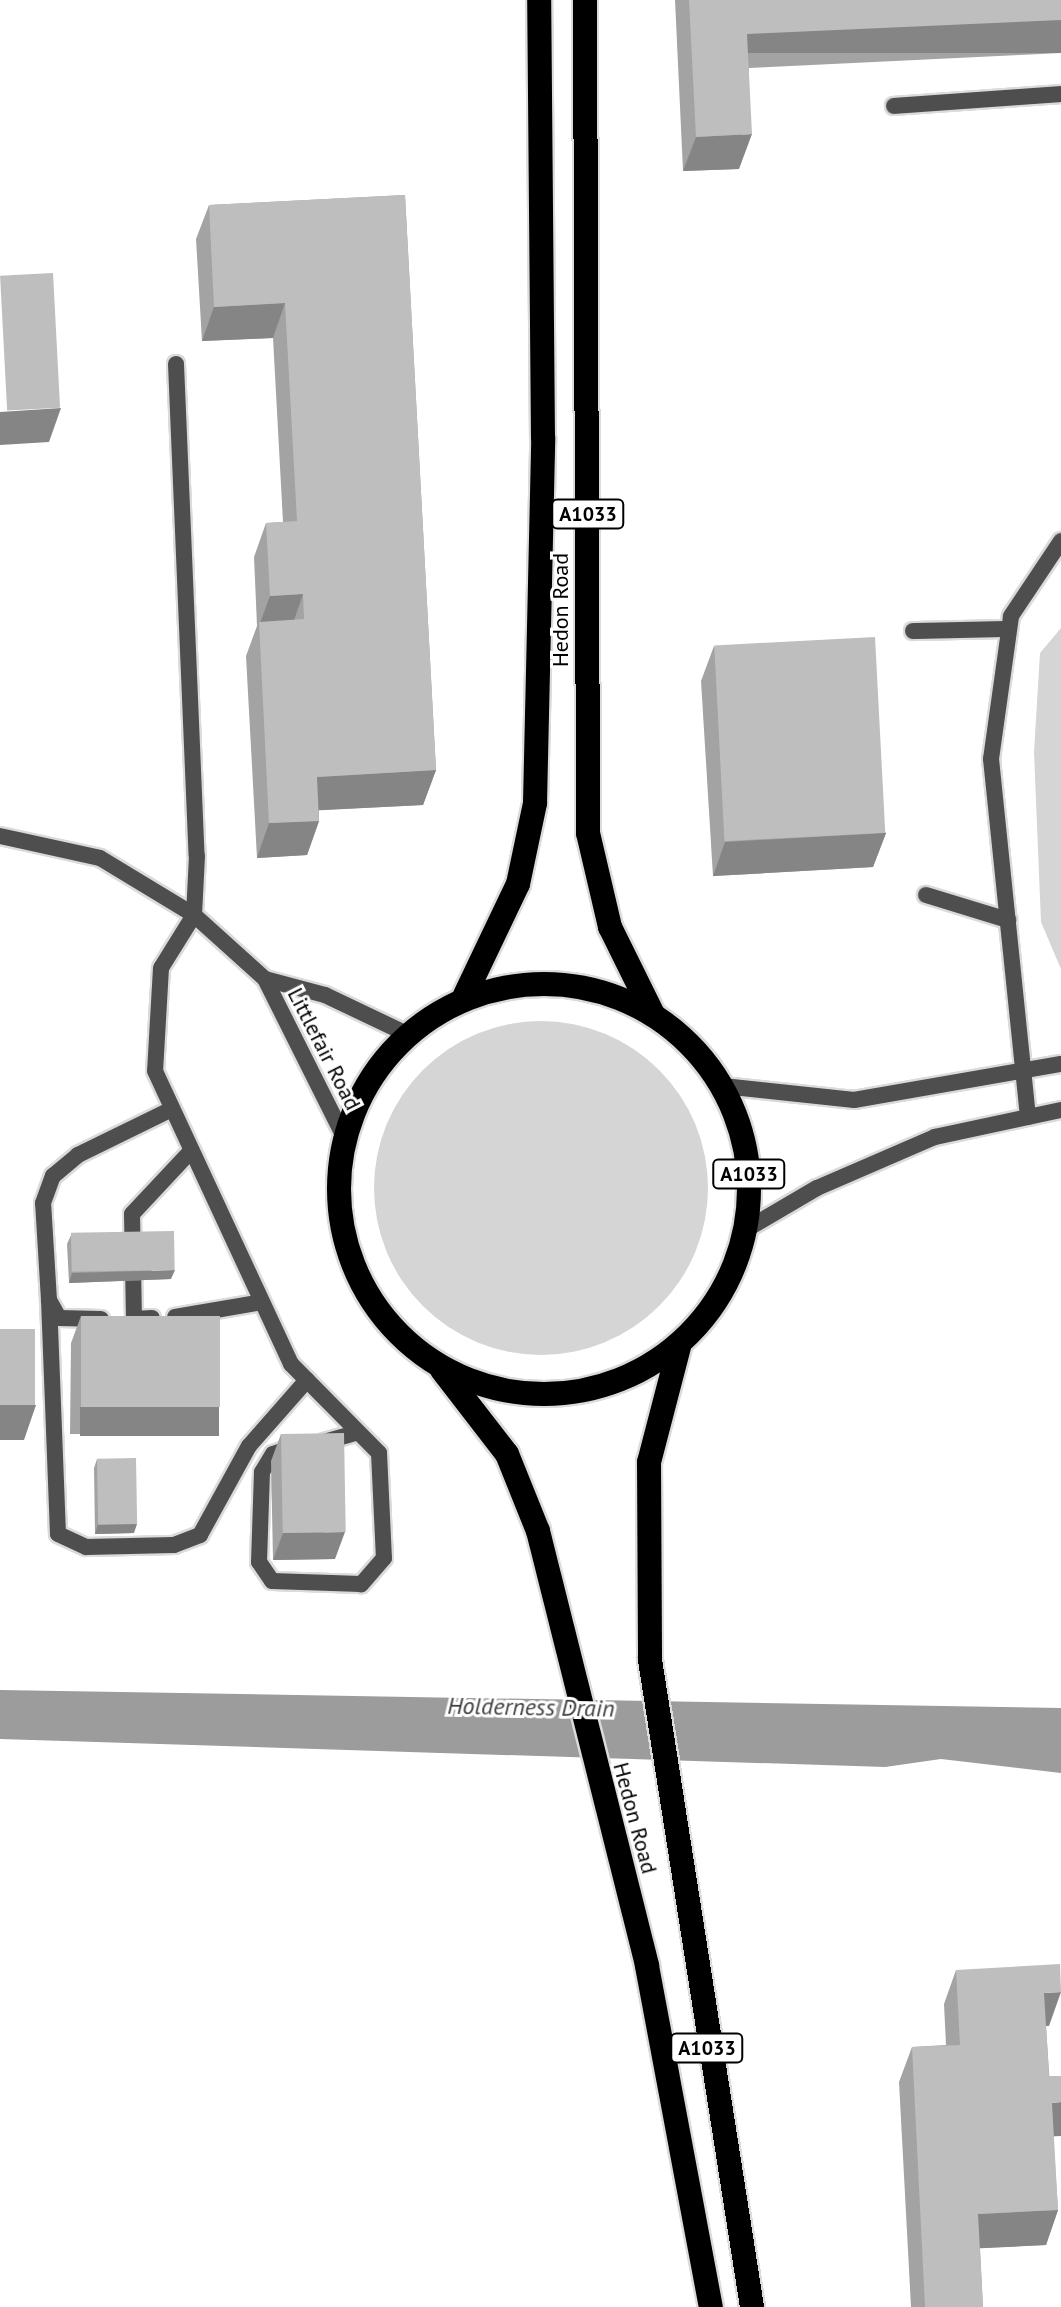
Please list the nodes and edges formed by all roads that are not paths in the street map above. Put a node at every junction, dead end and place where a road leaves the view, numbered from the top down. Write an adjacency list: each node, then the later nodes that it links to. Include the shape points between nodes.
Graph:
1 (539, 0): 14 (highway, Hedon Road / A1033, via 543,438 535,803 518,884)
2 (585, 0): 15 (highway, Hedon Road / A1033, via 588,833 610,927)
3 (1061, 94): 4 (street)
4 (894, 106)
5 (176, 364): 11 (street)
6 (1061, 541): 7 (street)
7 (1008, 629): 8 (street); 12 (street, via 991,759)
8 (913, 631)
9 (0, 836): 11 (street, Littlefair Road, via 100,858)
10 (926, 895): 12 (street)
11 (194, 915): 13 (street, Littlefair Road); 20 (street, via 161,968 155,1071)
12 (1008, 920): 18 (street)
13 (265, 979): 16 (street, Littlefair Road, via 325,995); 23 (street, Littlefair Road)
14 (465, 995): 15 (highway, A1033, via 538,983 598,990); 16 (highway, A1033)
15 (653, 1014): 19 (highway, A1033, via 692,1046)
16 (409, 1035): 23 (highway, A1033, via 374,1077)
17 (1061, 1064): 18 (street)
18 (1019, 1073): 19 (street, via 854,1100); 22 (street)
19 (723, 1086): 25 (highway, A1033, via 750,1180)
20 (170, 1110): 24 (street); 26 (street, via 78,1155 53,1176 43,1203)
21 (1061, 1110): 22 (street)
22 (1028, 1117): 25 (street, via 935,1137 817,1188)
23 (345, 1139): 30 (highway, A1033, via 339,1187 354,1269 394,1331)
24 (189, 1153): 27 (street); 28 (street, via 132,1214)
25 (747, 1229): 29 (highway, A1033, via 723,1294)
26 (49, 1300): 28 (street, via 59,1318); 31 (street, via 58,1534 86,1547 174,1545 200,1535 249,1446)
27 (262, 1302): 28 (street); 31 (street, via 291,1364)
28 (134, 1319)
29 (679, 1347): 30 (highway, A1033, via 625,1380 564,1396 500,1392); 34 (highway, Hedon Road / A1033, via 649,1462 650,1660 666,1788)
30 (441, 1369): 33 (highway, Hedon Road / A1033, via 485,1422 528,1495 647,1966)
31 (307, 1380): 32 (street)
32 (358, 1432): 32 (street, via 379,1453 384,1558 361,1584 272,1581 259,1562 262,1472 273,1454)
33 (711, 2307)
34 (752, 2307)

